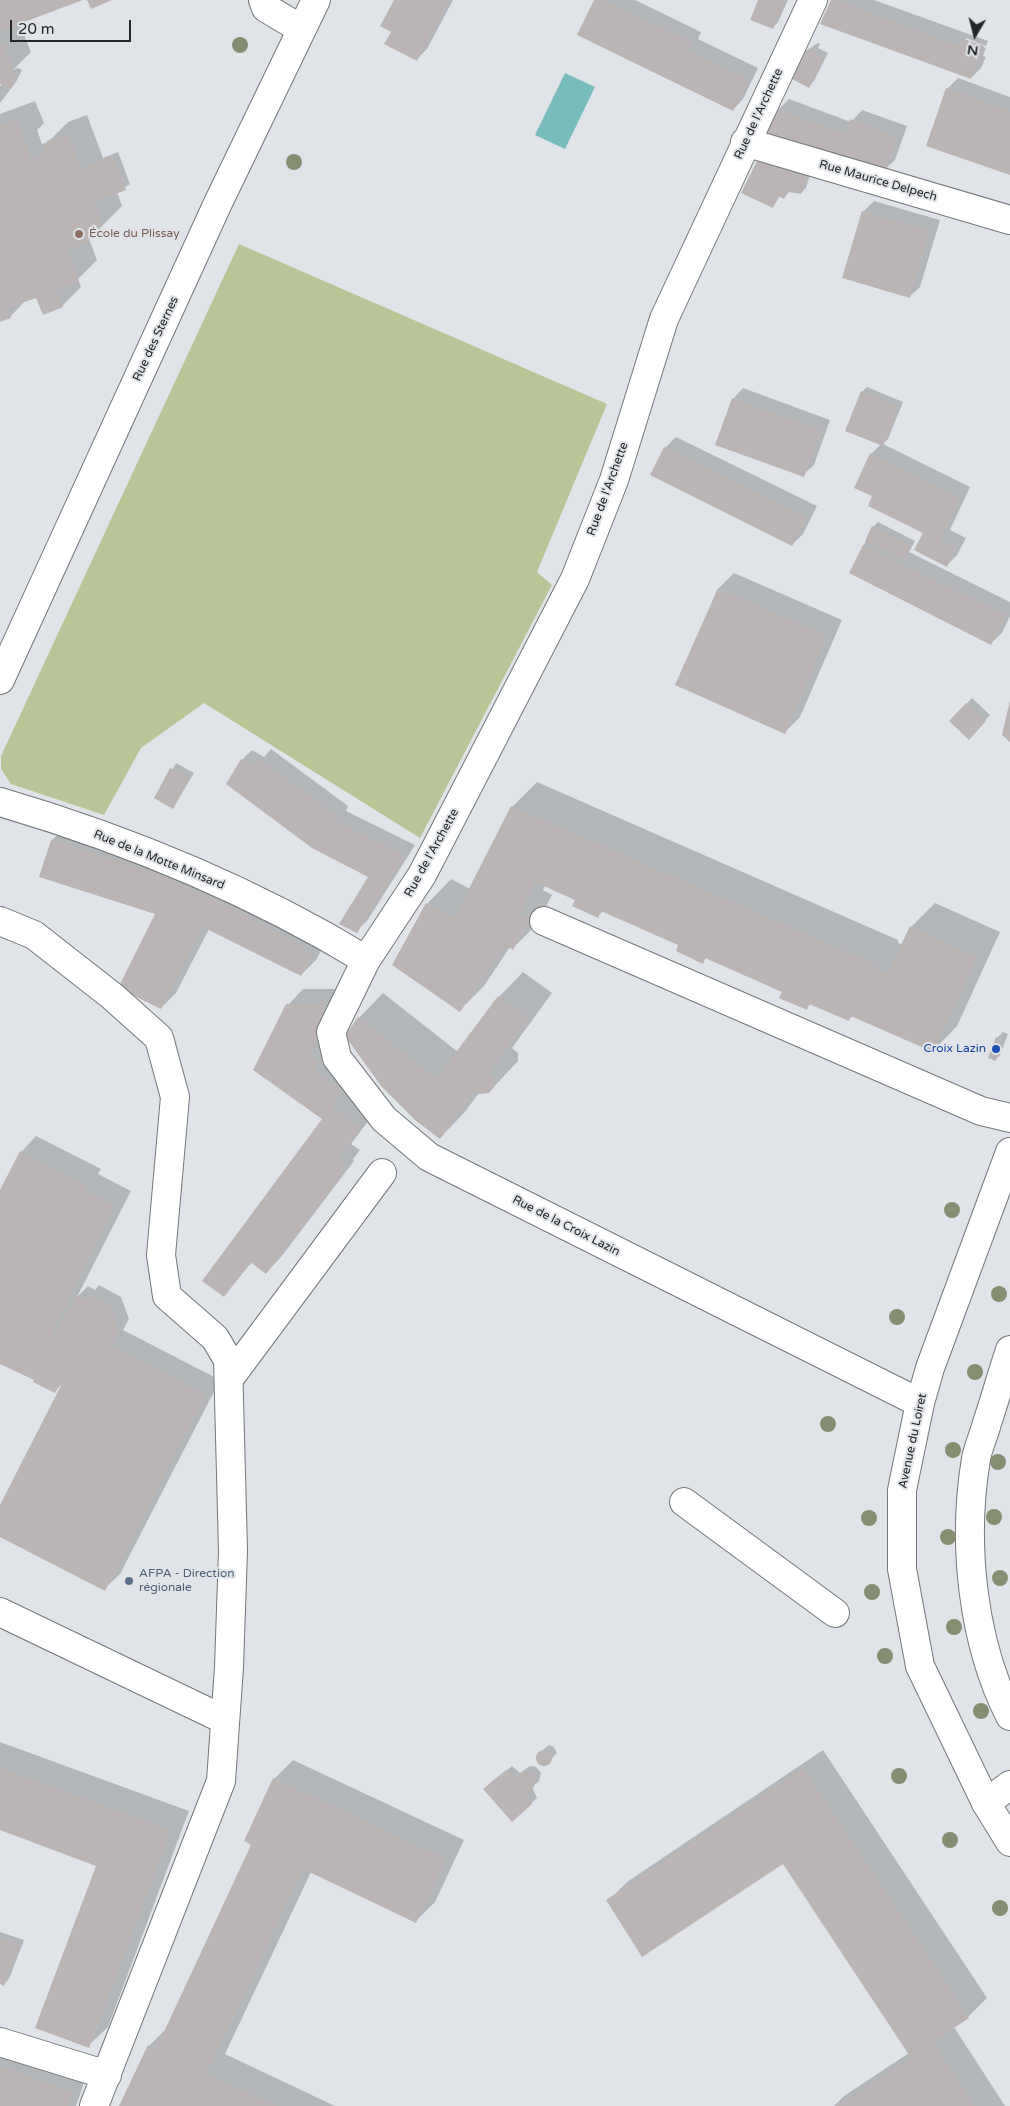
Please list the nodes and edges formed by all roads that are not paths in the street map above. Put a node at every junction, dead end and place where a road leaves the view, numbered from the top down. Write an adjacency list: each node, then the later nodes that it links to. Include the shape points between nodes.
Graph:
1 (263, 0): 4 (street, via 266,8)
2 (316, 0): 4 (street, Rue des Sternes)
3 (813, 0): 5 (street, Rue de l'Archette)
4 (301, 29): 7 (street, Rue des Sternes)
5 (745, 142): 6 (street, Rue Maurice Delpech); 11 (street, Rue de l'Archette, via 664,319 614,480 574,579 422,875)
6 (1010, 220)
7 (0, 680)
8 (0, 802): 11 (street, Rue de la Motte Minsard, via 203,875 321,933)
9 (0, 921): 16 (street, via 34,935 112,996 159,1038 175,1097 161,1255 167,1296 215,1338 228,1360)
10 (544, 921): 12 (street, via 981,1111)
11 (366, 960): 17 (street, Rue de la Croix Lazin, via 331,1032 337,1058 384,1119 429,1157)
12 (1010, 1118)
13 (1010, 1152): 17 (street, Avenue du Loiret)
14 (382, 1172): 16 (street)
15 (1010, 1350): 21 (street, via 976,1458 972,1494 973,1585 979,1630 996,1688)
16 (229, 1379): 22 (street, via 233,1551)
17 (920, 1403): 24 (street, Avenue du Loiret, via 902,1490 902,1569 920,1666)
18 (684, 1502): 20 (street)
19 (0, 1612): 22 (street)
20 (835, 1613)
21 (1010, 1716)
22 (225, 1720): 27 (street, via 221,1781)
23 (1010, 1785): 24 (street)
24 (986, 1803): 25 (street, Avenue du Loiret)
25 (1010, 1842)
26 (0, 2042): 27 (street)
27 (107, 2075): 28 (street)
28 (94, 2106)

